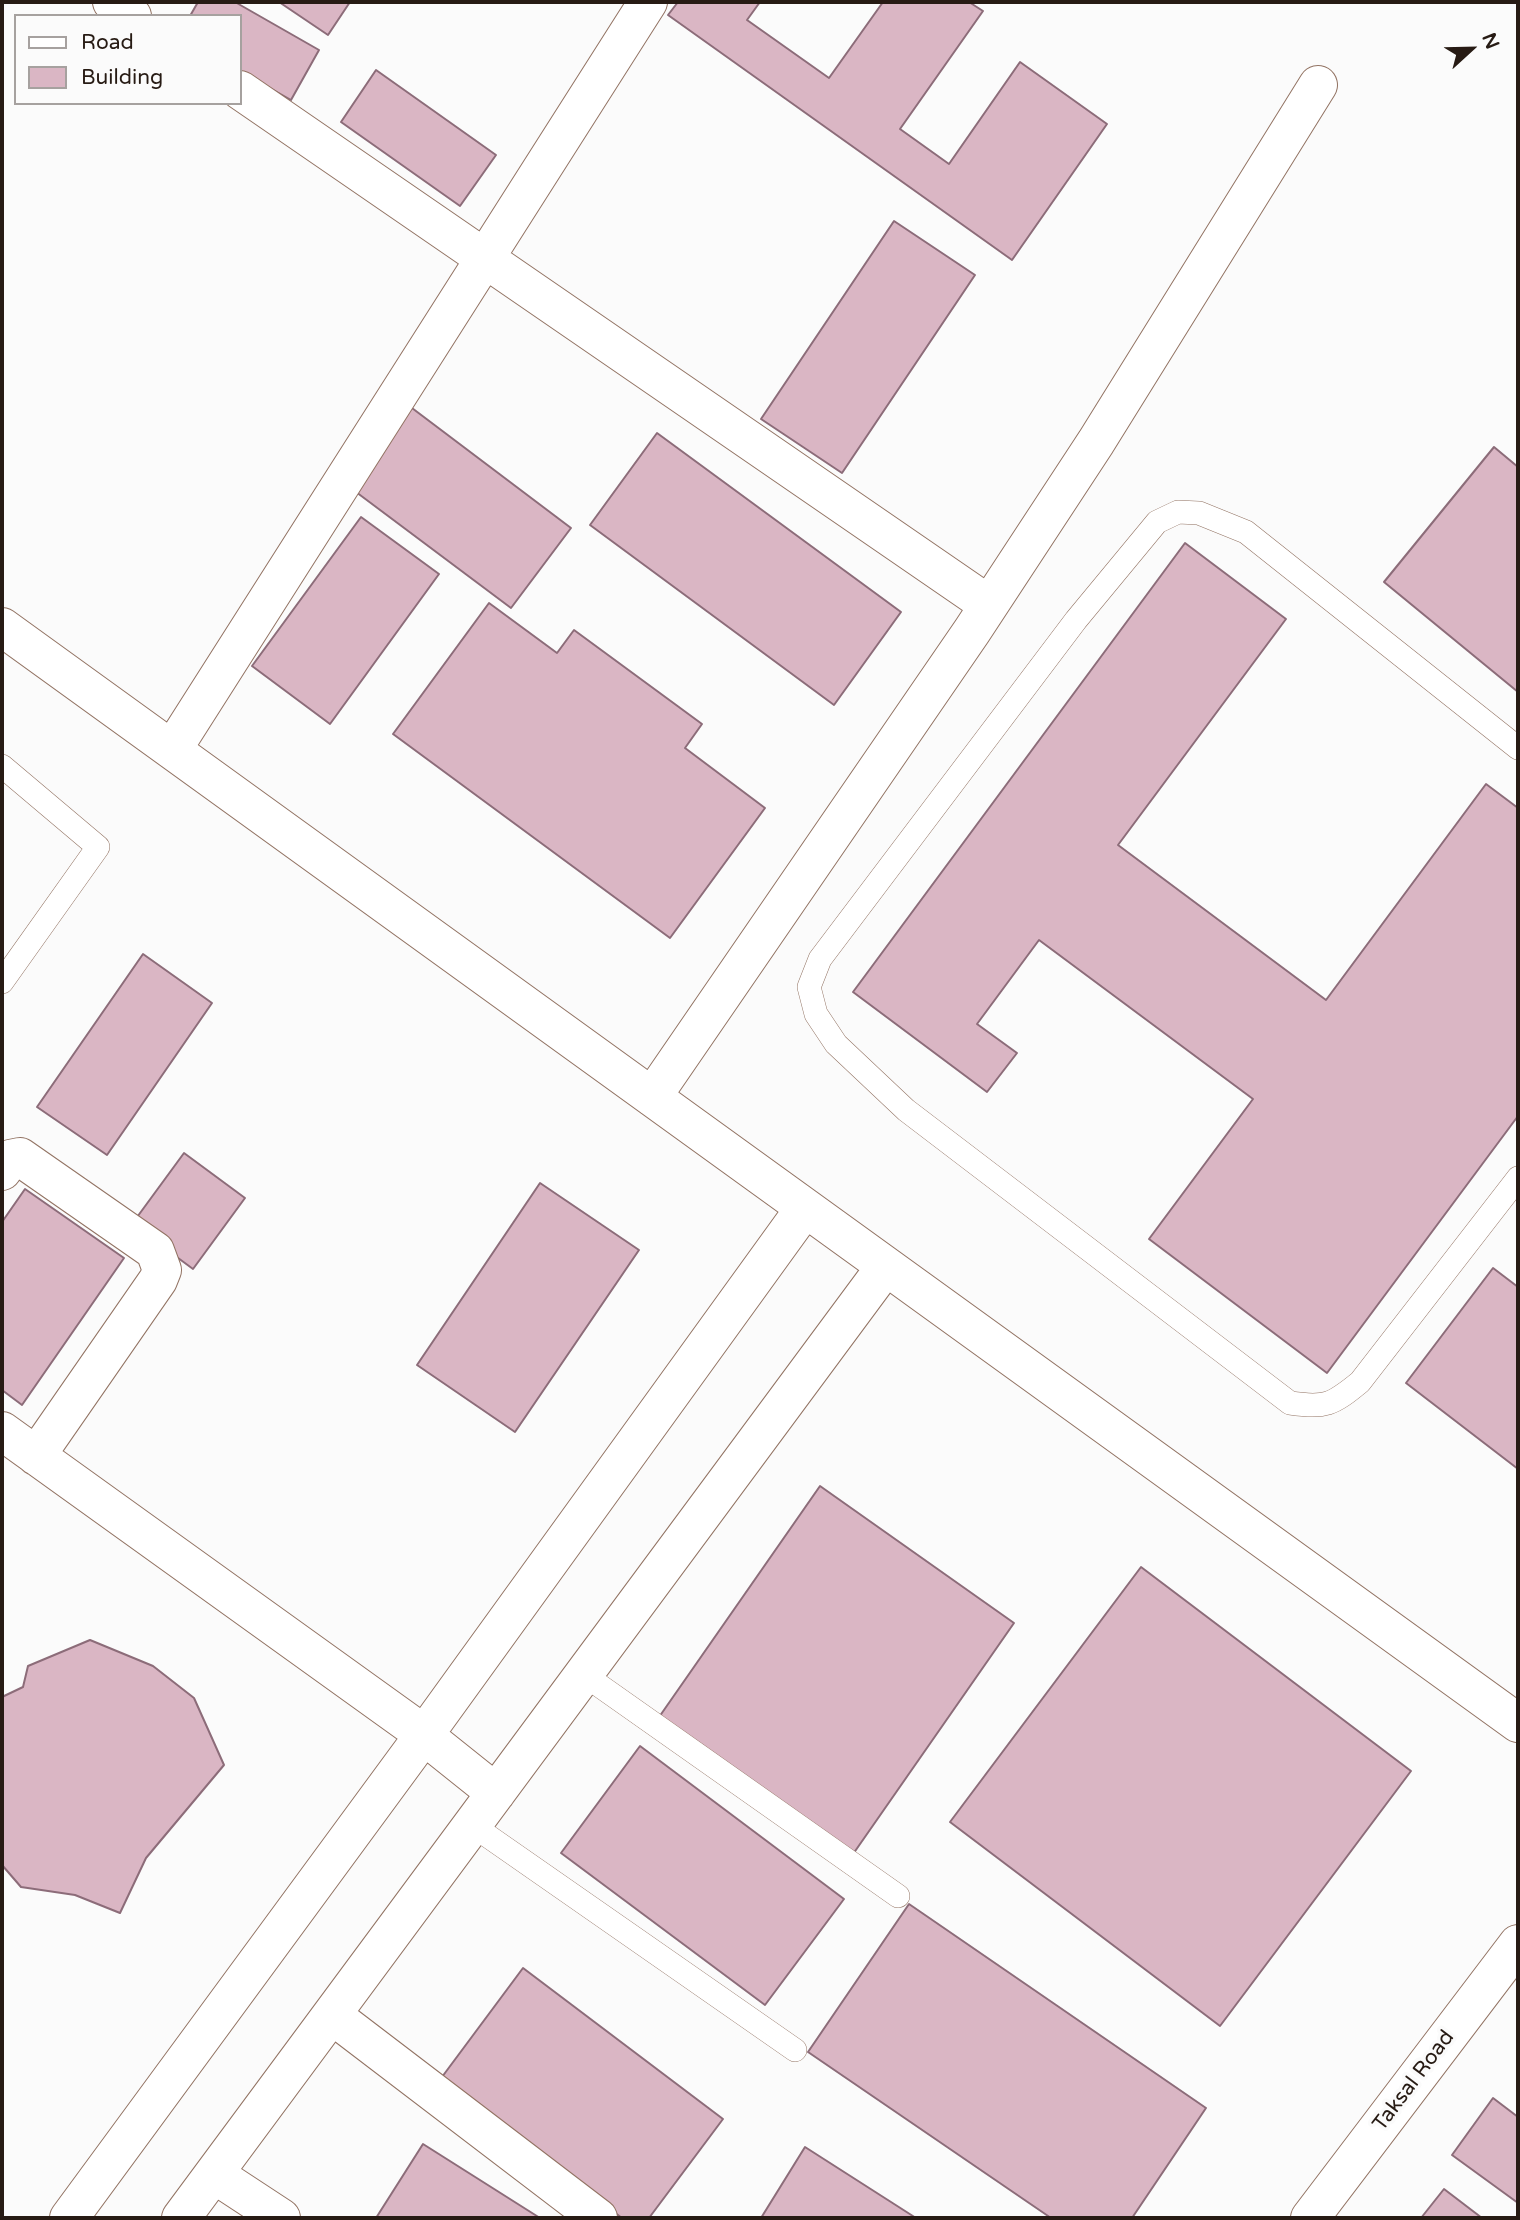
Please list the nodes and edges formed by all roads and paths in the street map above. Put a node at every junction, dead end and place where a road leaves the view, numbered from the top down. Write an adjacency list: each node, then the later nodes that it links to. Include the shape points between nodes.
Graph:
1 (112, 2): 3 (street)
2 (648, 2): 6 (street)
3 (129, 14)
4 (1318, 85): 7 (street)
5 (242, 91): 6 (street)
6 (485, 258): 7 (street); 10 (street)
7 (989, 605): 13 (street)
8 (2, 627): 10 (street)
9 (1518, 748): 15 (lane, via 1246,532 1199,513 1178,512 1157,522 1076,620 820,959 809,987 816,1014 836,1044 906,1110 1290,1403 1317,1407 1360,1382)
10 (172, 750): 13 (street)
11 (2, 766): 12 (lane, via 98,847)
12 (2, 982)
13 (652, 1097): 16 (street)
14 (2, 1171): 19 (street, via 10,1158 20,1157 155,1251 162,1270)
15 (1518, 1178)
16 (805, 1209): 17 (street); 22 (street)
17 (886, 1266): 20 (street); 21 (street)
18 (2, 1431): 19 (street)
19 (36, 1457): 22 (street)
20 (583, 1674): 23 (street); 25 (lane)
21 (1518, 1723)
22 (424, 1735): 23 (street); 30 (street)
23 (496, 1793): 24 (street)
24 (472, 1825): 27 (street); 28 (lane)
25 (898, 1896)
26 (1518, 1944): 34 (street, Taksal Road)
27 (332, 2015): 29 (street); 33 (street)
28 (794, 2050)
29 (214, 2174): 31 (street); 32 (street)
30 (69, 2218)
31 (181, 2218)
32 (281, 2218)
33 (598, 2218)
34 (1310, 2218)

